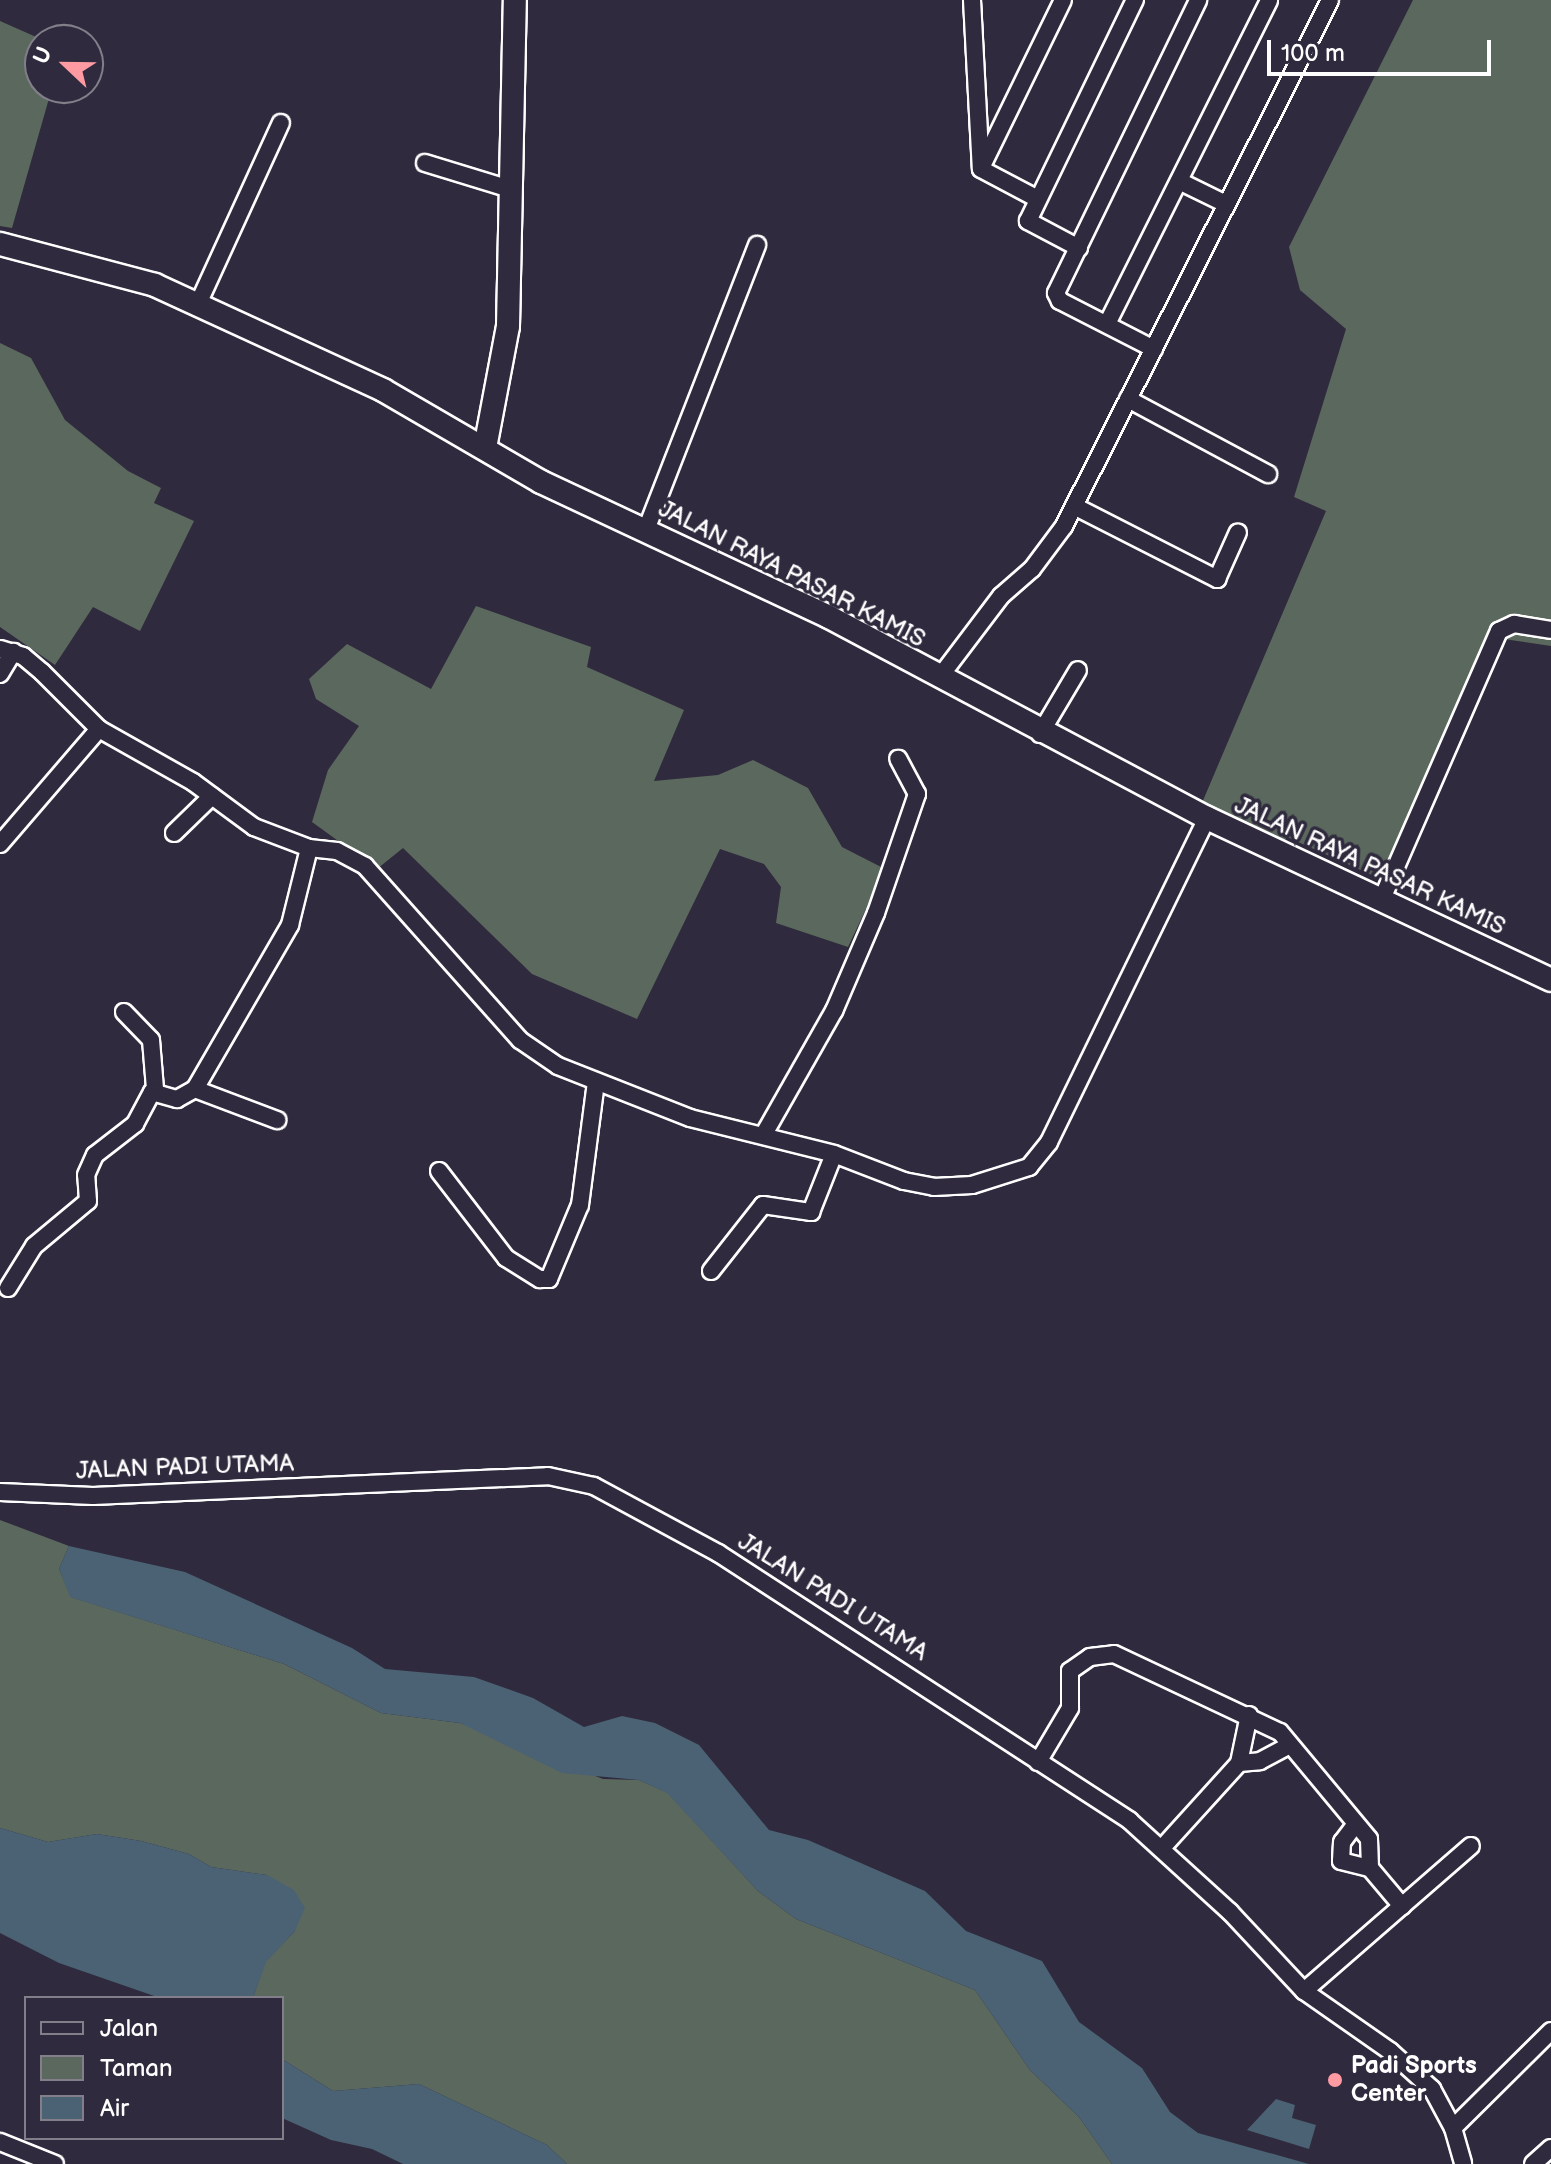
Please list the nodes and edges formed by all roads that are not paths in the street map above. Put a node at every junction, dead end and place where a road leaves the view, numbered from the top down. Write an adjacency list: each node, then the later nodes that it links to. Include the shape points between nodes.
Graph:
1 (515, 0): 13 (main road)
2 (982, 0): 8 (street)
3 (1063, 0): 11 (street)
4 (1135, 0): 14 (street)
5 (1198, 0): 18 (street)
6 (1269, 0): 12 (street)
7 (1330, 0): 15 (street)
8 (973, 8): 11 (street)
9 (281, 123): 19 (street)
10 (425, 163): 13 (street)
11 (981, 169): 14 (street)
12 (1179, 181): 15 (street); 20 (street)
13 (510, 189): 23 (main road, via 508,326)
14 (1038, 199): 18 (street, via 1028,221)
15 (1226, 204): 21 (street)
16 (0, 244): 19 (main road, JALAN RAYA PASAR KAMIS, via 155,285)
17 (757, 245): 26 (street)
18 (1079, 248): 20 (street, via 1057,298)
19 (198, 304): 23 (main road, JALAN RAYA PASAR KAMIS, via 383,390)
20 (1107, 324): 21 (street)
21 (1154, 349): 22 (street)
22 (1128, 399): 24 (street); 25 (street)
23 (485, 448): 26 (main road, JALAN RAYA PASAR KAMIS, via 541,482)
24 (1268, 474)
25 (1074, 506): 27 (street, via 1217,579); 32 (street, via 1046,553 1001,596)
26 (646, 530): 32 (main road, JALAN RAYA PASAR KAMIS, via 829,617)
27 (1238, 532)
28 (1551, 630): 41 (street, via 1514,624 1499,631)
29 (6, 650): 31 (street); 33 (street, via 42,672)
30 (1078, 670): 34 (street)
31 (0, 674)
32 (939, 678): 34 (main road, JALAN RAYA PASAR KAMIS)
33 (99, 729): 36 (street); 39 (street)
34 (1040, 734): 37 (main road, JALAN RAYA PASAR KAMIS)
35 (898, 759): 48 (street, via 917,794 876,913 834,1011)
36 (212, 796): 38 (street); 40 (street, via 254,827)
37 (1207, 818): 41 (main road, JALAN RAYA PASAR KAMIS); 49 (street, via 1083,1079 1029,1167 972,1185 934,1187)
38 (174, 833)
39 (0, 844)
40 (309, 848): 44 (street, via 337,851 365,866 529,1049); 46 (street, via 290,925)
41 (1381, 901): 42 (main road, JALAN RAYA PASAR KAMIS)
42 (1551, 980)
43 (124, 1012): 45 (street, via 151,1040)
44 (596, 1082): 48 (street, via 690,1118); 50 (street, via 580,1205 549,1279 506,1258)
45 (155, 1089): 46 (street, via 177,1099); 52 (street, via 135,1124 95,1155 86,1175 88,1201 34,1246)
46 (195, 1089): 47 (street)
47 (277, 1120)
48 (764, 1134): 49 (street)
49 (834, 1154): 51 (street, via 811,1212 763,1205)
50 (439, 1171)
51 (711, 1271)
52 (8, 1288)
53 (0, 1492): 56 (street, JALAN PADI UTAMA, via 93,1496 371,1480 573,1479 625,1500 718,1553)
54 (1249, 1715): 55 (street, via 1280,1732); 56 (street, via 1161,1680 1114,1654 1102,1654 1070,1671 1070,1708); 57 (street)
55 (1290, 1745): 57 (street, via 1260,1761); 58 (street)
56 (1038, 1762): 60 (street, JALAN PADI UTAMA)
57 (1239, 1763): 60 (street)
58 (1355, 1825): 61 (street, via 1369,1839); 61 (street, via 1338,1854 1347,1865)
59 (1471, 1846): 62 (street)
60 (1162, 1848): 63 (street, JALAN PADI UTAMA)
61 (1370, 1868): 62 (street)
62 (1402, 1906): 63 (street)
63 (1304, 1991): 65 (street, JALAN PADI UTAMA, via 1413,2070 1432,2089)
64 (1551, 2031): 65 (street)
65 (1453, 2128): 69 (street, JALAN PADI UTAMA)
66 (0, 2142): 68 (street)
67 (1551, 2148): 70 (street)
68 (55, 2164)
69 (1463, 2164)
70 (1533, 2164)

